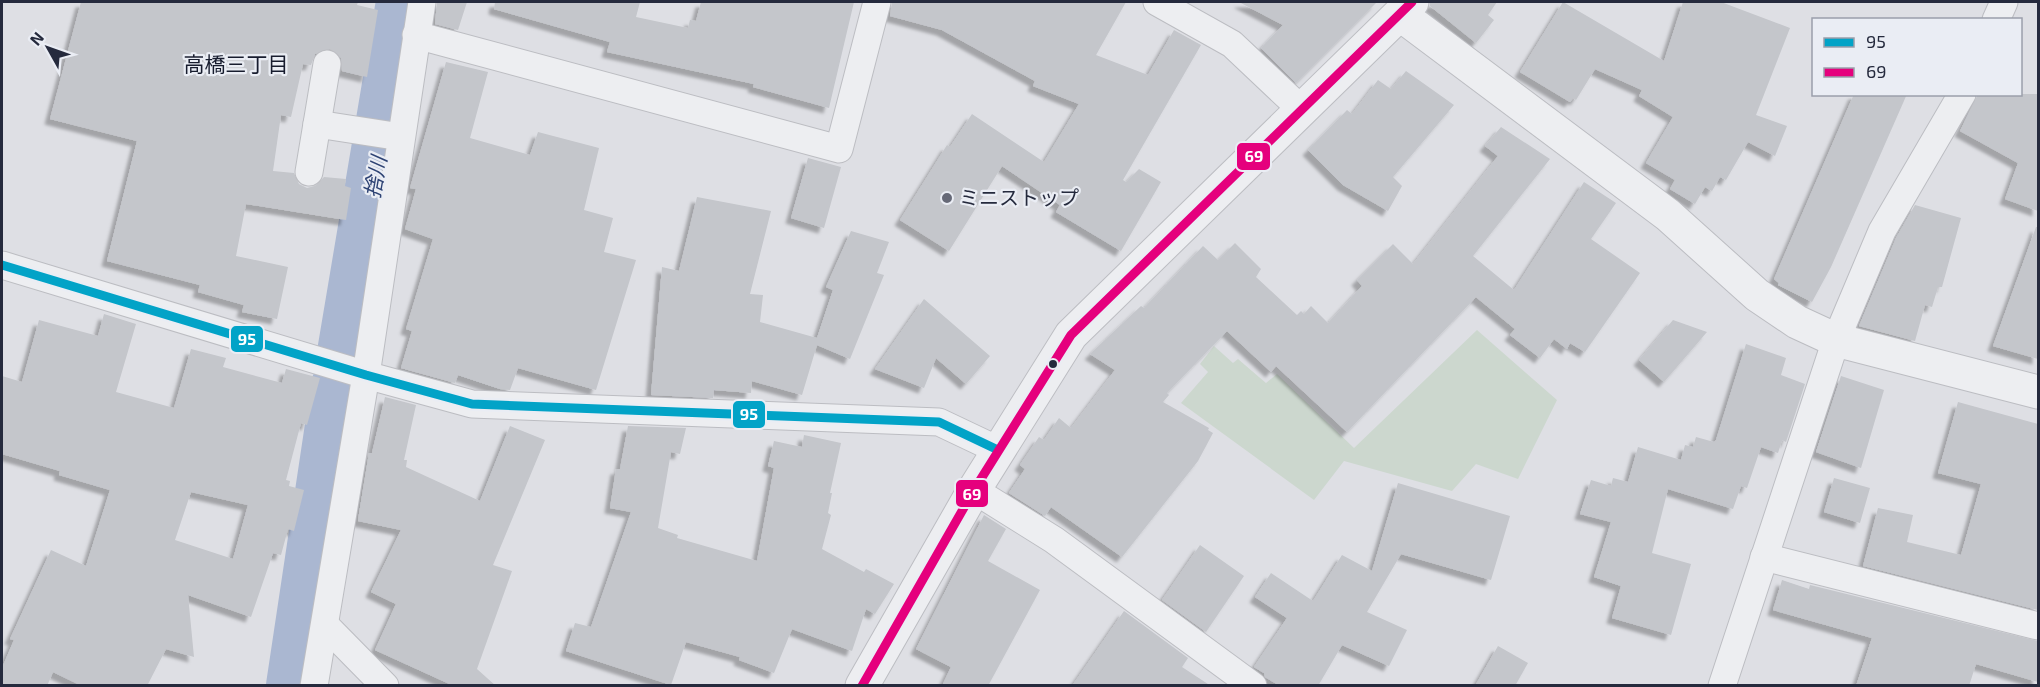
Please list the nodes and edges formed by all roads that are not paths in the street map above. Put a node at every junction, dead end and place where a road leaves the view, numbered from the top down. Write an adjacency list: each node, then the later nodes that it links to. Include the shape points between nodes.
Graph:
1 (422, 2): 7 (street)
2 (877, 2): 7 (street, via 839,149)
3 (1157, 2): 10 (street, via 1232,45)
4 (2004, 2): 6 (street)
5 (1407, 8): 10 (street); 15 (street, via 1668,215 1757,295 1797,322)
6 (1997, 18)
7 (416, 35): 12 (street)
8 (327, 64): 11 (street)
9 (1961, 96): 15 (street, via 1882,231)
10 (1303, 111): 18 (street, via 1071,335)
11 (317, 124): 12 (street); 13 (street)
12 (401, 137): 16 (street)
13 (309, 172)
14 (2, 265): 16 (street)
15 (1836, 340): 17 (street); 20 (street)
16 (366, 375): 18 (street, via 472,404 939,422); 21 (street)
17 (2038, 392)
18 (999, 450): 19 (street)
19 (974, 490): 25 (street); 26 (street, via 1054,540)
20 (1764, 557): 22 (street); 27 (street)
21 (325, 625): 23 (street); 24 (street)
22 (2038, 626)
23 (314, 686)
24 (385, 686)
25 (862, 686)
26 (1253, 686)
27 (1722, 686)

